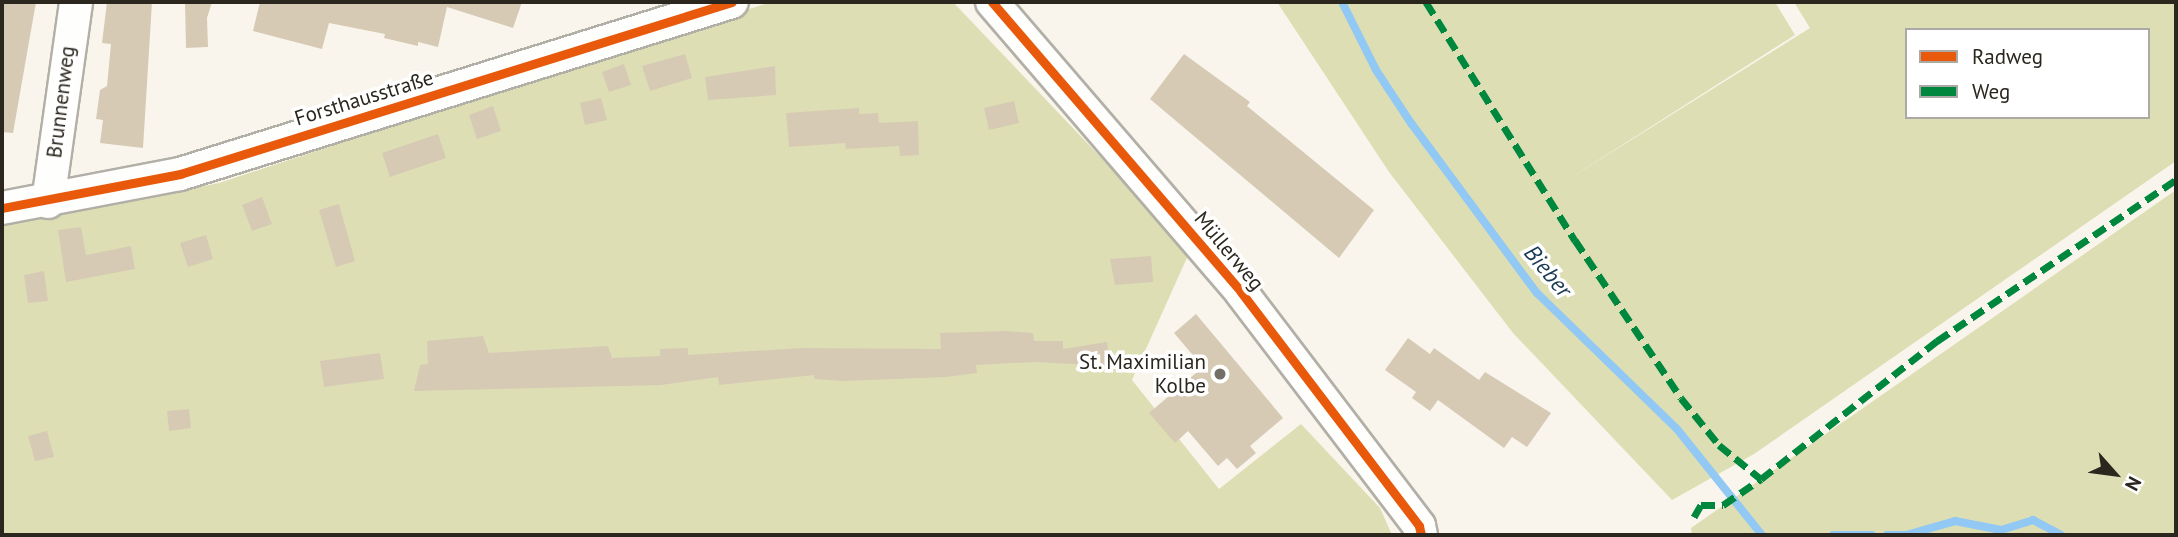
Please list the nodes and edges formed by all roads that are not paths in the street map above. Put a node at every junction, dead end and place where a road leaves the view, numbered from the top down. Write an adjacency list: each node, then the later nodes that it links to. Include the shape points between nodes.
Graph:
1 (76, 2): 4 (street, Brunnenweg)
2 (732, 2): 4 (street, Forsthausstraße, via 180,174)
3 (992, 2): 6 (street, Müllerweg, via 1241,292 1419,526)
4 (48, 202): 5 (street, Forsthausstraße)
5 (2, 208)
6 (1421, 535)

